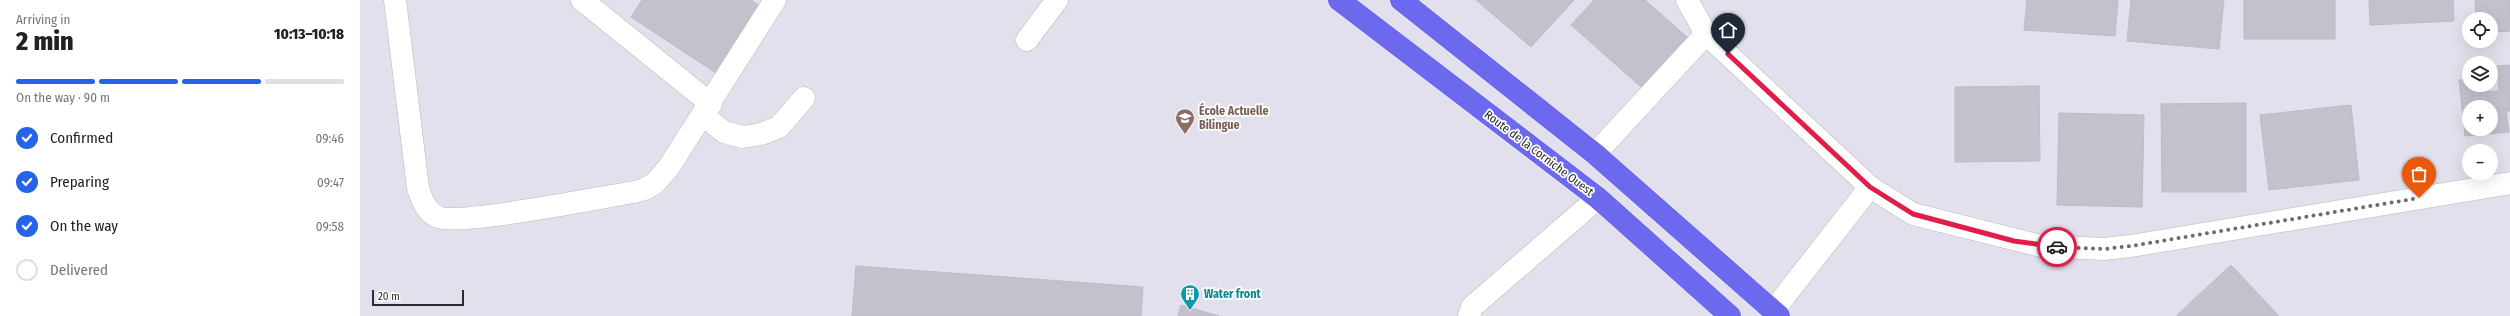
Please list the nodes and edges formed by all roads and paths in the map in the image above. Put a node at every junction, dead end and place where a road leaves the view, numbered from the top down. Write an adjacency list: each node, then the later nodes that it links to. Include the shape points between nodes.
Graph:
1 (396, 0): 11 (street, via 394,4 418,188 425,206 440,218 474,218 645,189 655,183 669,168)
2 (582, 0): 11 (street)
3 (775, 0): 11 (street)
4 (1057, 0): 9 (street)
5 (1339, 0): 15 (highway, Route de la Corniche Ouest)
6 (1401, 0): 12 (highway)
7 (1687, 0): 8 (street)
8 (1706, 34): 12 (street); 14 (street)
9 (1027, 40)
10 (804, 98): 11 (street, via 779,127 743,137 724,132)
11 (707, 110)
12 (1595, 154): 16 (highway)
13 (2510, 183): 14 (street, via 2104,249 2041,246 1913,214)
14 (1870, 187): 16 (street)
15 (1598, 198): 17 (street, via 1472,307); 18 (highway, Route de la Corniche Ouest)
16 (1776, 313)
17 (1469, 316)
18 (1730, 316)

